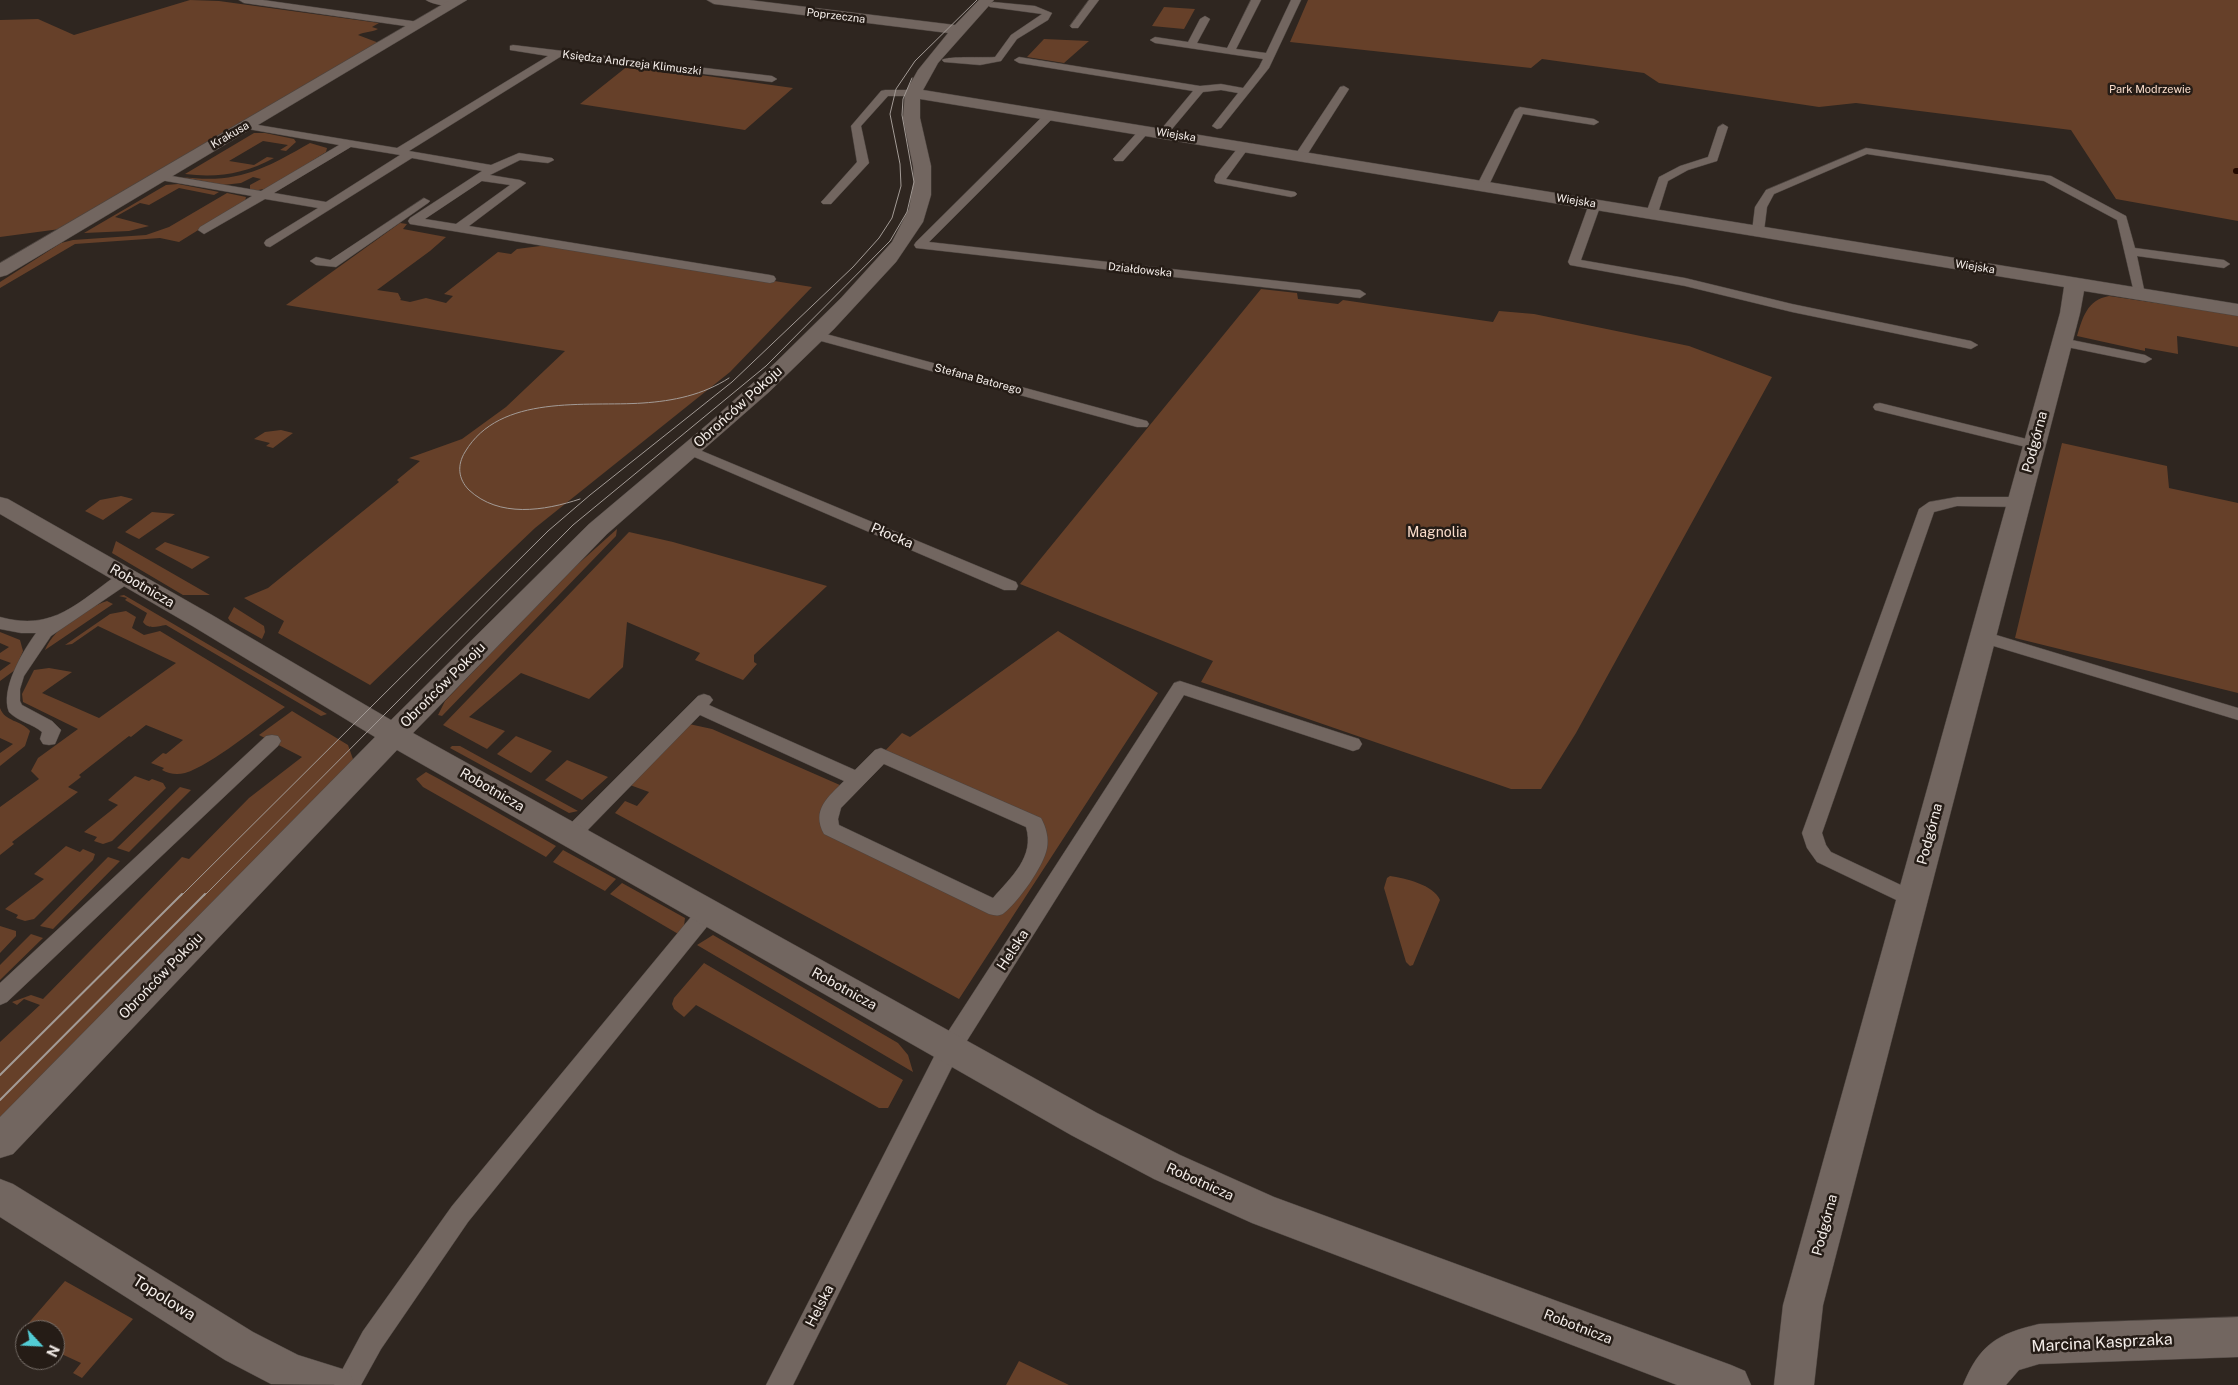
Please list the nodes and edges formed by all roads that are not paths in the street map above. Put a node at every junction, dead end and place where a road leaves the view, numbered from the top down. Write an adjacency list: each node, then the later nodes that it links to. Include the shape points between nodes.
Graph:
1 (244, 0): 10 (lane)
2 (431, 0): 7 (lane)
3 (714, 0): 12 (street, Poprzeczna)
4 (1094, 0): 11 (lane)
5 (1256, 0): 16 (lane)
6 (1296, 0): 18 (lane)
7 (457, 2): 10 (street, Krakusa)
8 (990, 3): 12 (street, Obrońców Pokoju); 19 (lane, via 1047,13 1039,22 1014,37 998,59 980,62)
9 (1206, 19): 14 (lane)
10 (419, 24): 28 (street, Krakusa)
11 (1075, 26)
12 (959, 30): 25 (street, Obrońców Pokoju, via 922,76)
13 (1155, 40): 14 (lane)
14 (1192, 46): 16 (lane)
15 (513, 48): 17 (lane)
16 (1230, 51): 18 (lane)
17 (558, 54): 21 (lane, Księdza Andrzeja Klimuszki); 35 (lane, Księdza Andrzeja Klimuszki)
18 (1270, 57): 24 (lane)
19 (947, 60)
20 (1018, 60): 22 (lane)
21 (772, 80)
22 (1200, 89): 24 (lane, via 1221,87); 32 (lane)
23 (1344, 89): 36 (lane)
24 (1244, 91): 29 (lane)
25 (913, 93): 26 (street, Wiejska); 44 (lane, via 885,93 858,121 856,132 863,163); 52 (street, Obrońców Pokoju, via 910,111 924,177 922,202)
26 (1052, 114): 31 (street, Wiejska); 52 (lane, Obrońców Pokoju)
27 (1594, 122): 41 (lane, via 1520,110)
28 (246, 126): 33 (lane); 40 (street, Krakusa)
29 (1217, 126)
30 (1723, 127): 47 (lane, via 1713,159 1663,179)
31 (1145, 130): 32 (street, Wiejska); 37 (lane)
32 (1163, 133): 34 (street, Wiejska)
33 (348, 144): 35 (lane); 43 (lane)
34 (1245, 146): 36 (street, Wiejska); 42 (lane, via 1220,181)
35 (404, 153): 39 (lane); 46 (lane, Księdza Andrzeja Klimuszki)
36 (1301, 155): 41 (street, Wiejska)
37 (1119, 159)
38 (548, 160): 39 (lane, via 519,156)
39 (483, 170): 48 (lane, via 520,183); 48 (lane, via 414,221); 56 (lane, via 399,219 332,264)
40 (160, 176): 43 (lane); 58 (street, Krakusa)
41 (1483, 185): 45 (street, Wiejska)
42 (1291, 194)
43 (263, 195): 46 (lane); 49 (lane)
44 (827, 202)
45 (1595, 204): 47 (street, Wiejska); 66 (lane, via 1574,262 1685,282)
46 (328, 206): 51 (lane, Księdza Andrzeja Klimuszki)
47 (1652, 214): 50 (street, Wiejska)
48 (459, 228): 55 (lane)
49 (204, 230)
50 (1758, 231): 54 (lane, via 1761,208 1770,192 1871,151 2047,178 2117,214 2123,221); 60 (street, Wiejska)
51 (270, 243)
52 (910, 244): 61 (lane, Działdowska); 64 (street, Obrońców Pokoju)
53 (665, 246): 55 (lane)
54 (2130, 251): 57 (lane); 62 (lane)
55 (652, 259): 59 (lane)
56 (316, 261)
57 (2224, 264)
58 (0, 271)
59 (770, 279)
60 (2075, 284): 62 (street, Wiejska); 65 (street, Podgórna)
61 (1360, 294)
62 (2139, 294): 63 (street, Wiejska)
63 (2238, 310)
64 (815, 335): 69 (lane, Stefana Batorego); 71 (street, Obrońców Pokoju)
65 (2062, 342): 67 (lane); 70 (street, Podgórna)
66 (1970, 345)
67 (2145, 359)
68 (1880, 407): 70 (lane)
69 (1142, 424)
70 (2034, 445): 72 (street, Podgórna)
71 (690, 450): 75 (lane, Płocka, via 778,482); 80 (street, Obrońców Pokoju, via 602,525)
72 (2019, 502): 78 (street, Podgórna); 86 (lane, via 1947,502 1927,508 1812,833 1824,857)
73 (0, 504): 74 (street, Robotnicza)
74 (126, 577): 76 (lane); 80 (street, Robotnicza)
75 (1010, 586)
76 (58, 622): 77 (lane, via 22,630); 81 (lane, via 34,647 11,689 11,702 16,709 52,730)
77 (0, 623)
78 (1983, 636): 79 (lane); 86 (street, Podgórna)
79 (2238, 714)
80 (394, 734): 85 (street, Robotnicza); 90 (street, Obrońców Pokoju)
81 (49, 739)
82 (272, 741): 88 (lane)
83 (1354, 744): 89 (lane, Helska, via 1180,687)
84 (858, 779): 84 (lane, via 881,755 1034,823 1039,835 1036,858 996,908 831,829 828,819 832,805); 85 (lane, via 701,703)
85 (571, 835): 87 (street, Robotnicza)
86 (1913, 900): 96 (street, Podgórna, via 1803,1305)
87 (707, 912): 89 (street, Robotnicza); 93 (lane, via 460,1214 372,1340)
88 (0, 996)
89 (950, 1048): 94 (lane, Helska); 95 (street, Robotnicza, via 1119,1143 1266,1211)
90 (0, 1142)
91 (0, 1196): 93 (street, Topolowa, via 279,1369)
92 (2238, 1337): 97 (street, Marcina Kasprzaka, via 2039,1344 2004,1355)
93 (327, 1384)
94 (780, 1385)
95 (1731, 1385)
96 (1794, 1385)
97 (1983, 1385)

